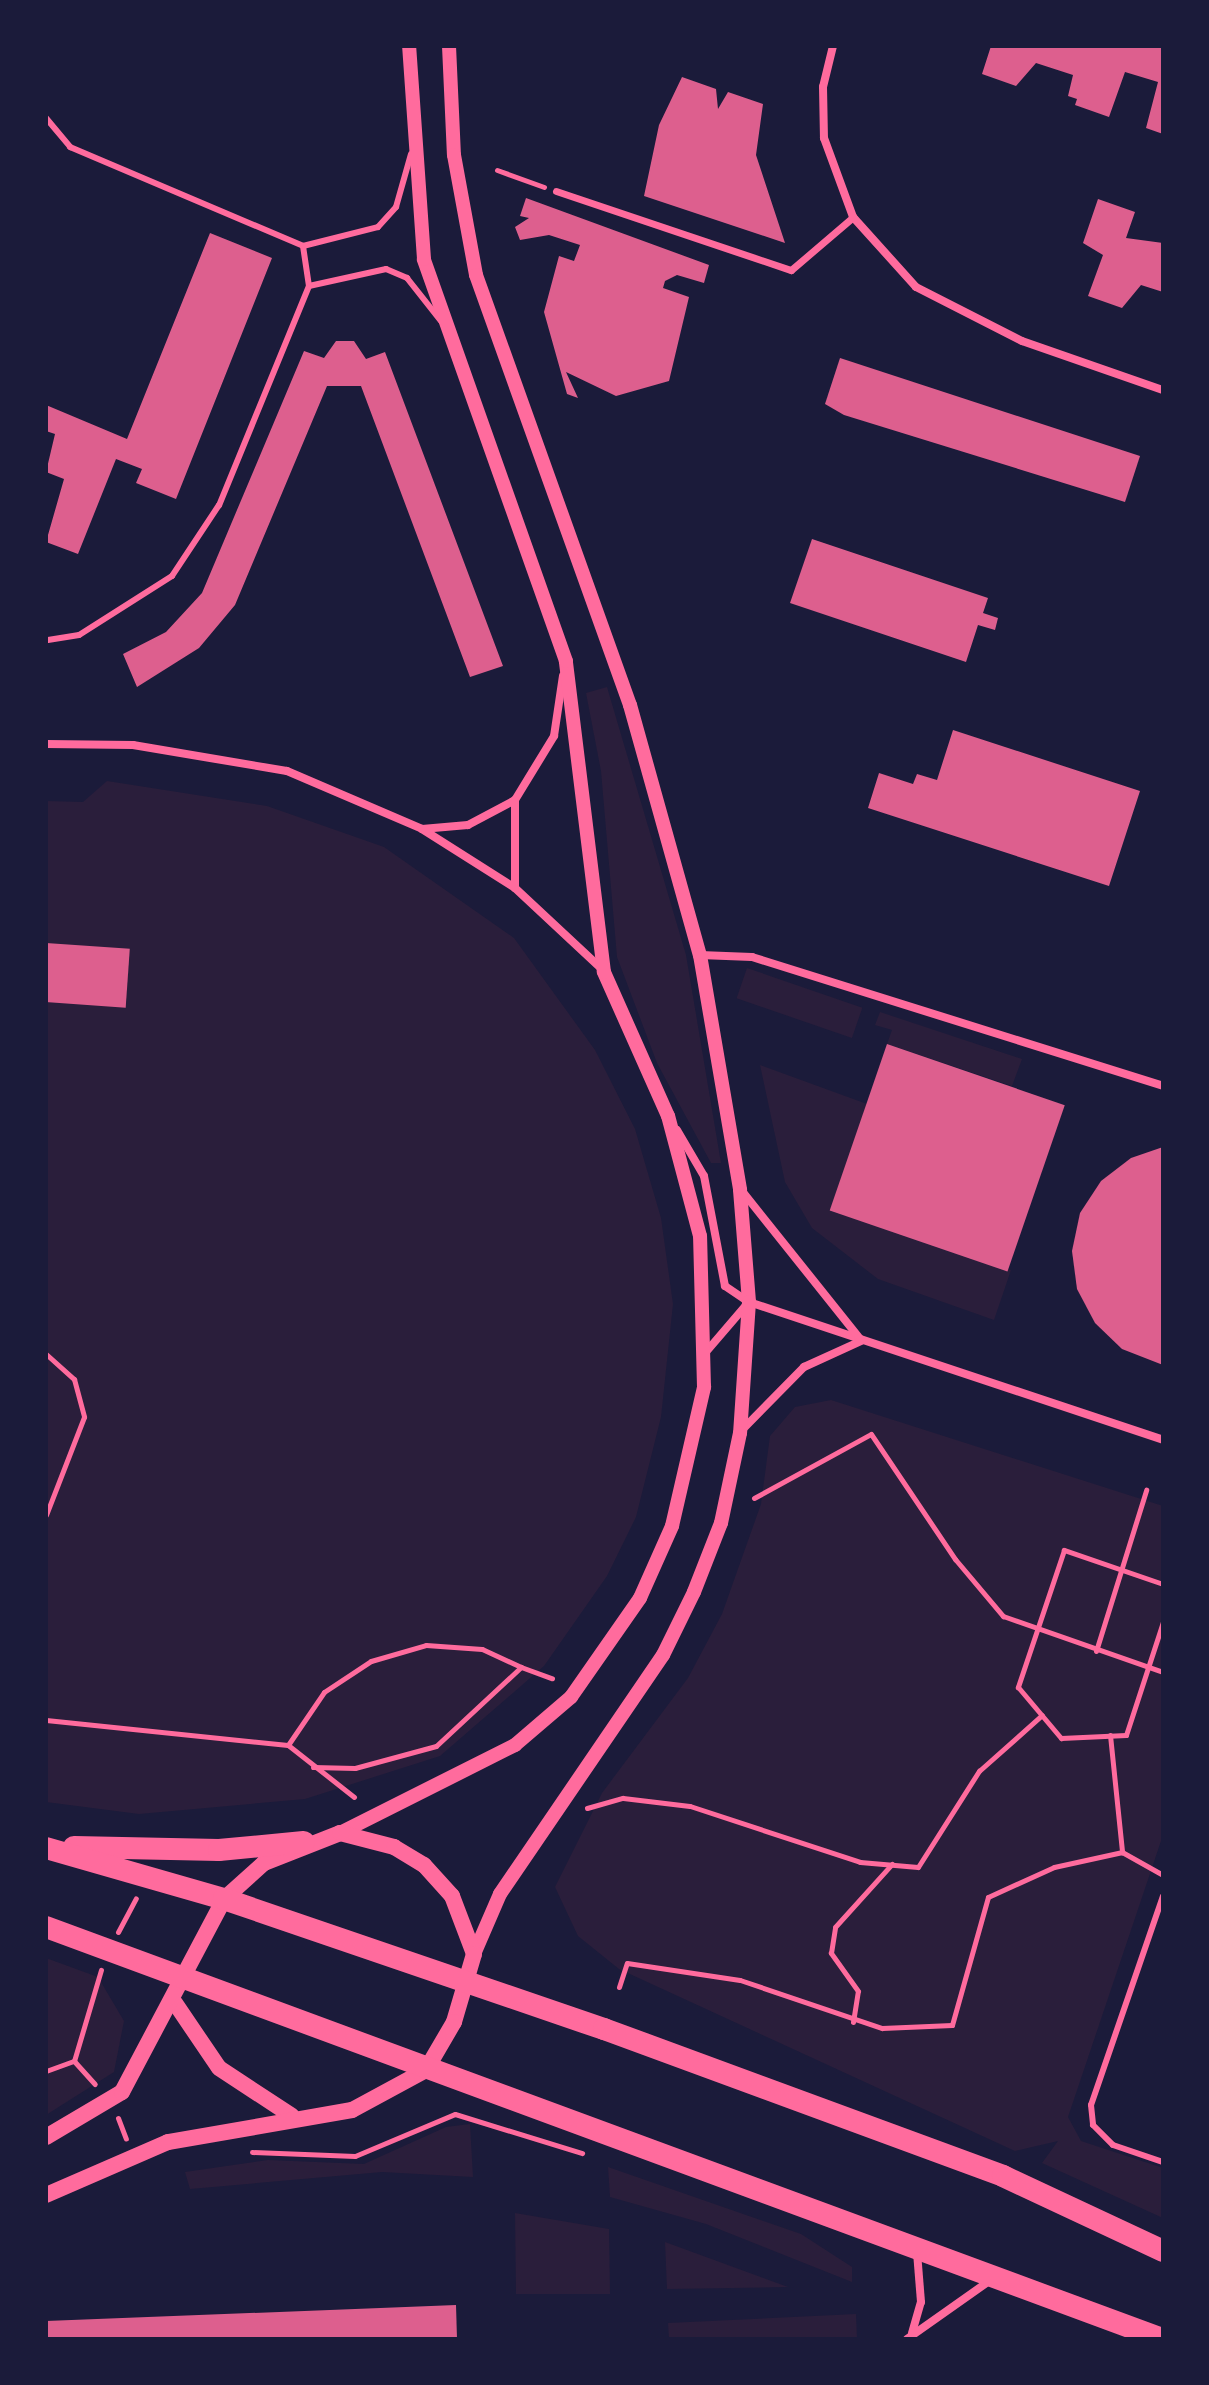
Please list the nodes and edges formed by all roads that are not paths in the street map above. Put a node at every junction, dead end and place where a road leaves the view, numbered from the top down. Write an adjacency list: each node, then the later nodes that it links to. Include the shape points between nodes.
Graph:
1 (409, 46): 5 (street)
2 (449, 46): 18 (street, via 454,155 476,275 630,705)
3 (833, 46): 7 (street, via 823,87 824,138)
4 (46, 118): 8 (lane, via 70,147)
5 (412, 150): 8 (lane, via 396,207 378,227); 10 (street, via 424,259)
6 (556, 191): 7 (street, via 791,270)
7 (853, 217): 11 (street, via 916,287 959,315)
8 (303, 246): 9 (lane)
9 (309, 286): 10 (lane, via 386,269 407,278); 12 (lane, via 219,505 172,576 79,635)
10 (450, 332): 13 (street)
11 (1163, 390)
12 (46, 640)
13 (566, 661): 15 (street, via 554,736); 19 (street)
14 (46, 744): 16 (street, via 133,745 287,771)
15 (515, 800): 16 (street, via 468,825); 17 (street)
16 (422, 829): 17 (street)
17 (515, 888): 19 (street)
18 (700, 955): 20 (street, via 752,957); 22 (street)
19 (604, 972): 21 (street)
20 (1163, 1086)
21 (668, 1116): 23 (street, via 704,1176 725,1286); 25 (street, via 700,1236)
22 (740, 1190): 23 (street); 24 (street)
23 (749, 1302): 24 (street); 25 (street); 26 (street)
24 (861, 1341): 26 (street, via 804,1367); 27 (street)
25 (706, 1352): 28 (street, via 700,1424 672,1526 640,1598 571,1697 515,1745)
26 (740, 1433): 35 (street, via 721,1523 663,1655 500,1894)
27 (1163, 1440)
28 (340, 1833): 29 (main road); 35 (main road, via 394,1847 424,1865 452,1896)
29 (304, 1842): 30 (highway, via 219,1850); 32 (main road, via 264,1863)
30 (46, 1847): 32 (highway)
31 (1163, 1896): 33 (lane)
32 (224, 1899): 36 (main road); 37 (highway)
33 (1160, 1918): 42 (lane, via 1091,2105 1093,2125 1113,2145)
34 (46, 1927): 36 (highway)
35 (474, 1954): 37 (main road)
36 (183, 1978): 38 (main road); 39 (highway)
37 (467, 1982): 39 (main road); 45 (highway, via 1003,2176)
38 (175, 2003): 40 (main road, via 219,2068); 41 (main road, via 122,2092)
39 (426, 2070): 40 (main road, via 352,2110); 44 (highway)
40 (292, 2116): 43 (main road, via 168,2142)
41 (46, 2137)
42 (1163, 2162)
43 (46, 2195)
44 (916, 2248): 46 (highway); 47 (street, via 921,2302)
45 (1163, 2251)
46 (996, 2277): 47 (street); 48 (highway)
47 (910, 2336)
48 (1162, 2339)

